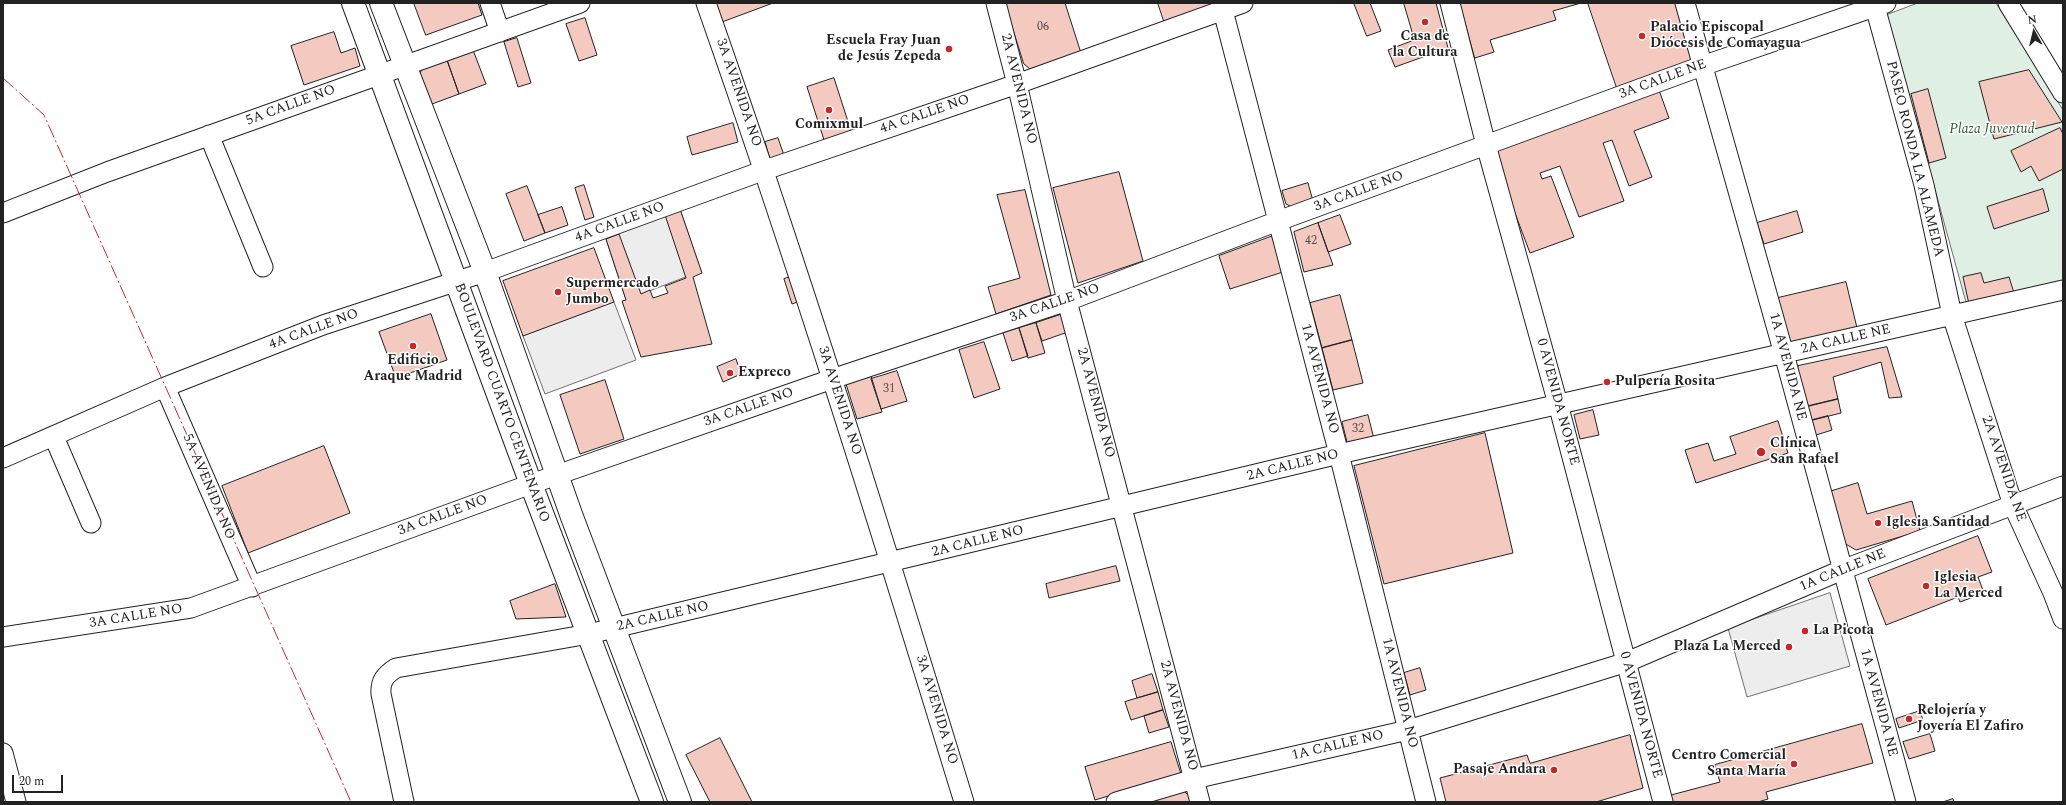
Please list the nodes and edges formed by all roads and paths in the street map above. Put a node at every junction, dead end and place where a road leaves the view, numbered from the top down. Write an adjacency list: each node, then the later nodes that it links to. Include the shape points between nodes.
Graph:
1 (353, 3): 16 (main road, BOULEVARD CUARTO CENTENARIO)
2 (381, 3): 14 (main road, BOULEVARD CUARTO CENTENARIO)
3 (490, 3): 13 (street)
4 (580, 3): 13 (street, 5A CALLE NO)
5 (706, 3): 21 (street, 3A AVENIDA NO)
6 (996, 3): 17 (street, 2A AVENIDA NO)
7 (1243, 3): 12 (street, 4A CALLE NO)
8 (1450, 3): 20 (street, 0 AVENIDA NORTE)
9 (1685, 3): 15 (street, 1A AVENIDA NE)
10 (2008, 3): 18 (street)
11 (1879, 4): 15 (street, 3A CALLE NE); 29 (street, PASEO RONDA LA ALAMEDA, via 1924,185)
12 (1222, 7): 17 (street, 4A CALLE NO); 23 (street, 1A AVENIDA NO)
13 (500, 32): 14 (street, 5A CALLE NO)
14 (405, 66): 16 (street, 5A CALLE NO); 25 (main road, BOULEVARD CUARTO CENTENARIO)
15 (1702, 66): 20 (street, 3A CALLE NE); 30 (street, 1A AVENIDA NE)
16 (380, 74): 19 (street, 5A CALLE NO); 26 (main road, BOULEVARD CUARTO CENTENARIO)
17 (1017, 84): 21 (street, 4A CALLE NO); 28 (street, 2A AVENIDA NO)
18 (2063, 93)
19 (209, 135): 22 (street, 5A CALLE NO); 24 (street)
20 (1486, 145): 23 (street, 3A CALLE NO); 33 (street, 0 AVENIDA NORTE)
21 (765, 170): 25 (street, 4A CALLE NO); 31 (street, 3A AVENIDA NO)
22 (3, 213)
23 (1278, 221): 28 (street, 3A CALLE NO); 35 (street, 1A AVENIDA NO)
24 (263, 267)
25 (485, 272): 26 (street, 4A CALLE NO); 37 (main road, BOULEVARD CUARTO CENTENARIO)
26 (456, 281): 32 (street, 4A CALLE NO, via 323,325); 38 (main road, BOULEVARD CUARTO CENTENARIO)
27 (2063, 290): 29 (street, 2A CALLE NE)
28 (1067, 301): 31 (street, 3A CALLE NO); 41 (street, 2A AVENIDA NO)
29 (1952, 315): 30 (street, 2A CALLE NE); 40 (street, 2A AVENIDA NE)
30 (1784, 354): 33 (street, 2A CALLE NE); 44 (street, 1A AVENIDA NE)
31 (832, 379): 37 (street, 3A CALLE NO); 43 (street, 3A AVENIDA NO)
32 (165, 387): 34 (street, 4A CALLE NO); 45 (street, 5A AVENIDA NO)
33 (1558, 404): 35 (street, 2A CALLE NO); 50 (street, 0 AVENIDA NORTE)
34 (54, 437): 36 (street, 4A CALLE NO); 42 (street)
35 (1339, 454): 41 (street, 2A CALLE NO); 51 (street, 1A AVENIDA NO)
36 (3, 458)
37 (558, 476): 38 (street, 3A CALLE NO); 47 (main road, BOULEVARD CUARTO CENTENARIO)
38 (531, 484): 45 (street, 3A CALLE NO); 48 (main road, BOULEVARD CUARTO CENTENARIO)
39 (2063, 486): 40 (street, 1A CALLE NE)
40 (2013, 505): 44 (street, 1A CALLE NE); 46 (street, 2A AVENIDA NE, via 2054,592)
41 (1123, 507): 43 (street, 2A CALLE NO); 53 (street, 2A AVENIDA NO)
42 (91, 523)
43 (891, 563): 47 (street, 2A CALLE NO); 58 (street, 3A AVENIDA NO)
44 (1842, 570): 50 (street, 1A CALLE NE); 63 (street, 1A AVENIDA NE)
45 (252, 587): 49 (street, 3A CALLE NO, via 191,608)
46 (2063, 618)
47 (614, 628): 48 (street, 2A CALLE NO); 57 (main road, BOULEVARD CUARTO CENTENARIO)
48 (589, 634): 54 (street, 2A CALLE NO, via 396,668 383,679 380,685 381,694); 56 (main road, BOULEVARD CUARTO CENTENARIO)
49 (3, 637)
50 (1627, 662): 51 (street, 1A CALLE NO); 62 (street, 0 AVENIDA NORTE)
51 (1408, 730): 53 (street, 1A CALLE NO); 61 (street, 1A AVENIDA NO)
52 (3, 754): 55 (street)
53 (1194, 779): 59 (street, 1A CALLE NO); 60 (street, 2A AVENIDA NO)
54 (402, 801)
55 (16, 802)
56 (652, 802)
57 (680, 802)
58 (964, 802)
59 (1116, 802)
60 (1200, 802)
61 (1426, 802)
62 (1663, 802)
63 (1906, 802)

